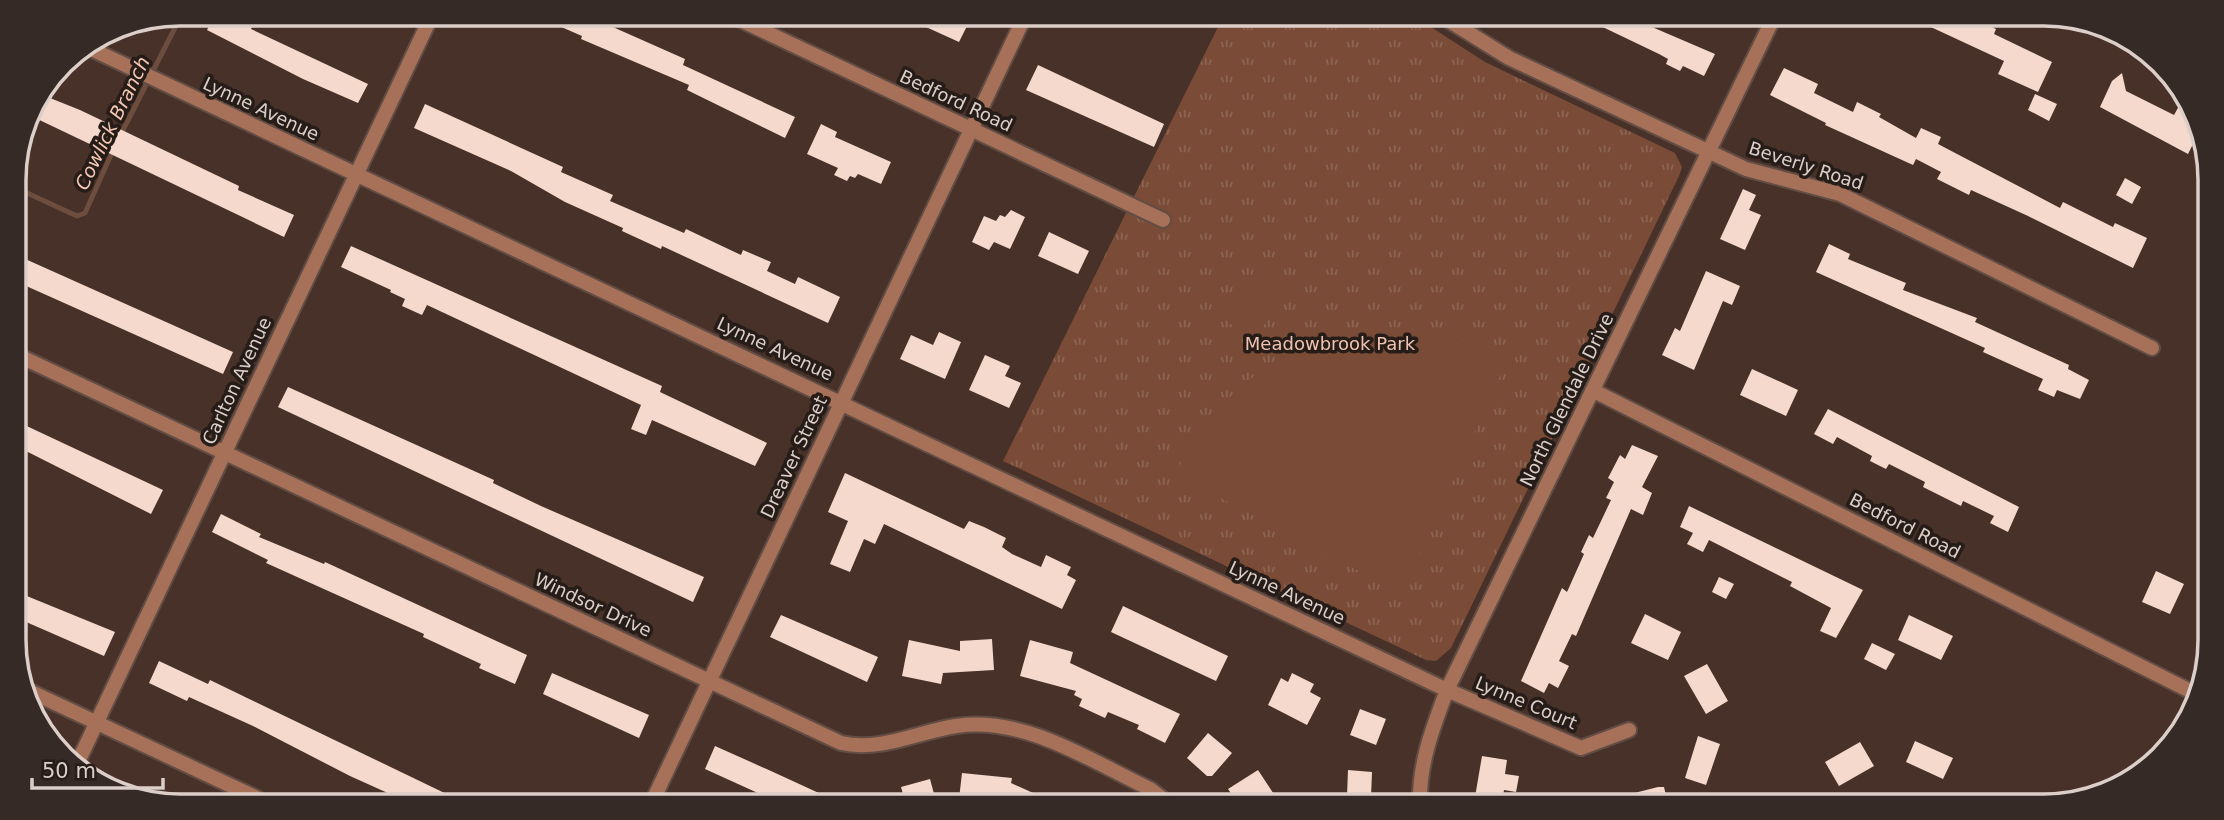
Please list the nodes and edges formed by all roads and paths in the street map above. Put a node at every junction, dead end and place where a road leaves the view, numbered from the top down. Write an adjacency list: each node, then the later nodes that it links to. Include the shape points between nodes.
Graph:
1 (1458, 26): 8 (street, Beverly Road, via 1509,58)
2 (1769, 26): 8 (street, North Glendale Drive)
3 (426, 27): 9 (street, Carlton Avenue)
4 (755, 27): 7 (street, Bedford Road)
5 (1020, 27): 7 (street, Dreaver Street)
6 (95, 52): 9 (street, Lynne Avenue)
7 (971, 129): 10 (street, Bedford Road); 14 (street, Dreaver Street)
8 (1709, 150): 11 (street, Beverly Road, via 1746,169 1840,194); 13 (street, North Glendale Drive)
9 (356, 175): 14 (street, Lynne Avenue); 15 (street, Carlton Avenue)
10 (1163, 220)
11 (2152, 348)
12 (27, 360): 15 (street, Windsor Drive)
13 (1594, 391): 17 (street, North Glendale Drive); 18 (street, Bedford Road)
14 (842, 402): 16 (street, Dreaver Street); 17 (street, Lynne Avenue)
15 (223, 454): 16 (street, Windsor Drive); 20 (street, Carlton Avenue)
16 (710, 680): 23 (street, Windsor Drive, via 855,746 955,726 1007,725); 26 (street, Dreaver Street)
17 (1447, 690): 21 (street, Lynne Court, via 1581,748); 24 (street, North Glendale Drive, via 1430,733)
18 (2190, 690)
19 (36, 694): 20 (street)
20 (96, 722): 22 (street, Carlton Avenue); 25 (street)
21 (1629, 730)
22 (80, 757)
23 (1154, 793)
24 (1421, 793)
25 (248, 794)
26 (656, 794)

